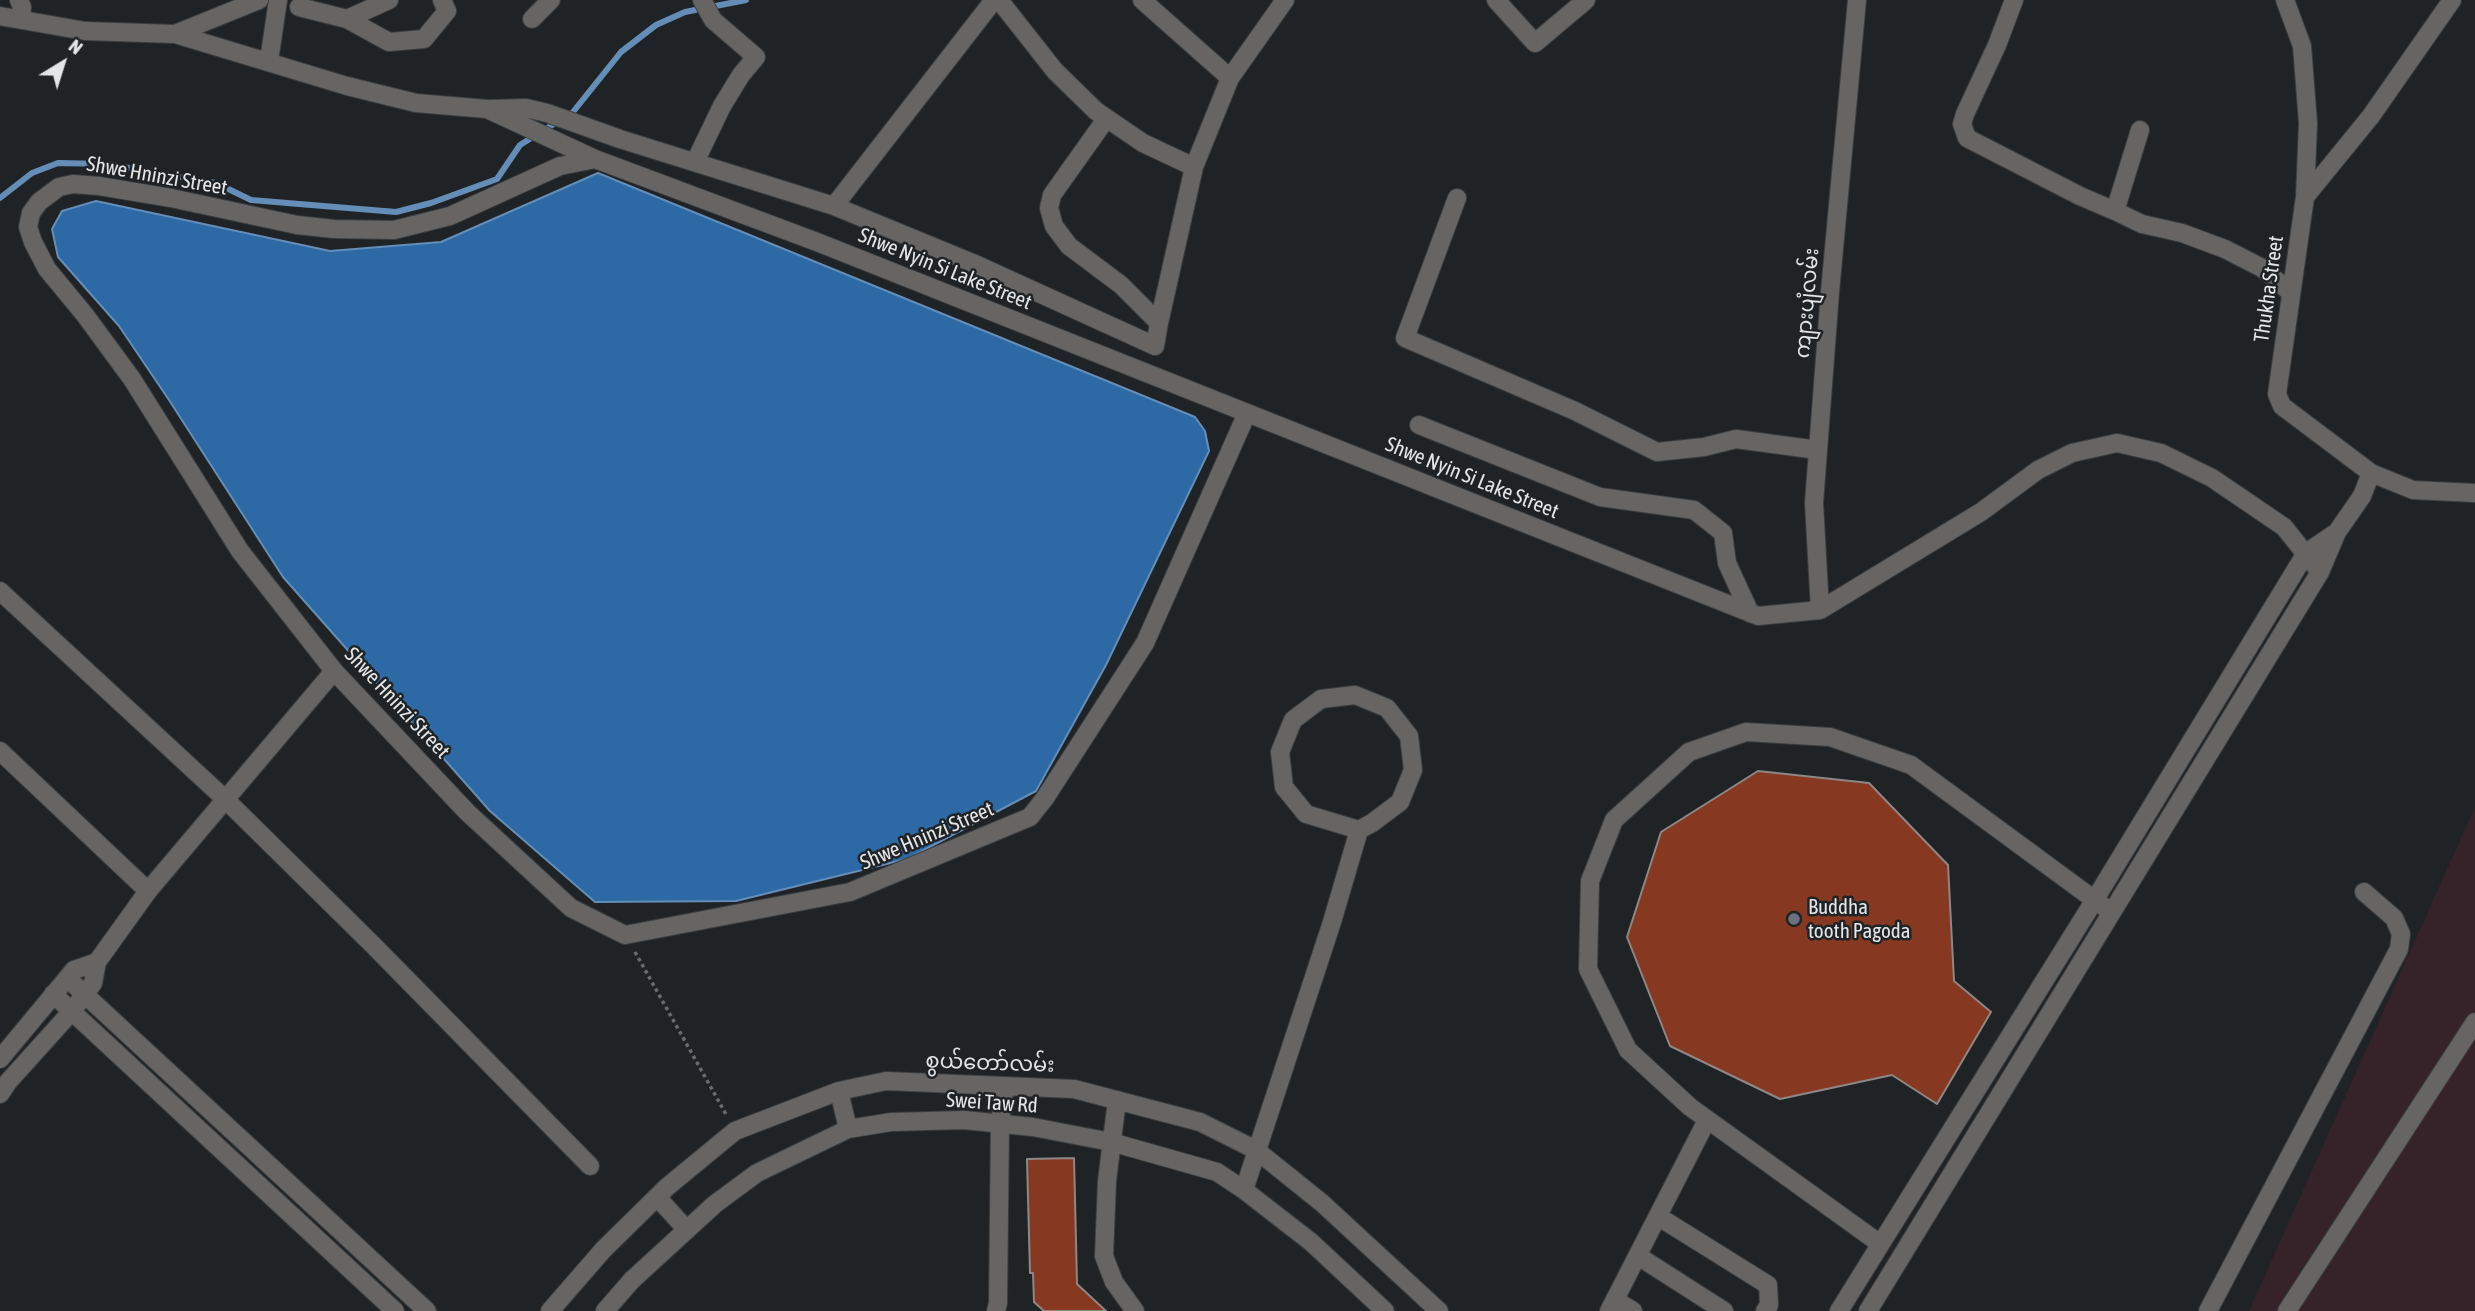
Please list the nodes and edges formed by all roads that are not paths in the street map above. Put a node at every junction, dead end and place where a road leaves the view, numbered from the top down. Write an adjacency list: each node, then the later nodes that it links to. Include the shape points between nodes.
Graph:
1 (19, 0): 20 (street)
2 (260, 0): 23 (street)
3 (278, 0): 24 (street)
4 (388, 0): 21 (street)
5 (442, 0): 21 (street, via 447,11 424,39 389,42)
6 (551, 0): 22 (street)
7 (702, 0): 30 (street, via 713,20 757,57 740,75)
8 (994, 0): 34 (street)
9 (999, 0): 27 (street, via 1055,71)
10 (1142, 0): 25 (street)
11 (1285, 0): 25 (street)
12 (1496, 0): 13 (street, via 1535,43)
13 (1586, 0)
14 (1857, 0): 40 (street, ကျားပျံလမ်း)
15 (2014, 0): 35 (street, via 1965,114 1962,124 1967,138)
16 (2285, 0): 32 (street, Thukha Street, via 2302,46 2308,123)
17 (2452, 0): 32 (street, via 2371,116)
18 (299, 7): 21 (street)
19 (0, 16): 20 (street)
20 (21, 19): 23 (street, via 85,31)
21 (347, 19)
22 (532, 19)
23 (175, 34): 24 (street)
24 (269, 61): 26 (street, via 416,103)
25 (1230, 78): 31 (street)
26 (487, 109): 29 (street, Shwe Nyin Si Lake Street); 30 (street, via 526,108 547,113)
27 (1106, 119): 31 (street); 37 (street, via 1052,195 1049,208 1054,226 1069,246 1121,285)
28 (2140, 130): 35 (street)
29 (595, 159): 38 (street, Shwe Nyin Si Lake Street); 49 (street, Shwe Hninzi Street, via 560,166 450,216 394,230 298,225 171,198 73,184 48,193 31,213 33,242 47,269 132,379 240,551)
30 (695, 162): 34 (street)
31 (1194, 167): 37 (street)
32 (2305, 197): 36 (street, Thukha Street)
33 (1457, 198): 40 (street, via 1405,338 1575,411 1657,452 1736,439)
34 (834, 206): 37 (street, via 1155,346)
35 (2115, 211): 36 (street, via 2141,224 2225,249 2262,268)
36 (2290, 292): 41 (street, Thukha Street, via 2277,394 2282,406)
37 (1159, 323)
38 (1247, 413): 48 (street, Shwe Nyin Si Lake Street); 49 (street, Shwe Hninzi Street, via 1145,643 1030,817 850,892 625,935 571,908 467,812)
39 (1419, 425): 48 (street, via 1600,497 1694,510 1723,533 1727,563)
40 (1818, 450): 47 (street, ကျားပျံလမ်း, via 1814,503)
41 (2371, 473): 42 (street, Thukha Street, via 2413,490); 43 (street, via 2362,496)
42 (2475, 493)
43 (2337, 532): 44 (street); 45 (street)
44 (2306, 553): 45 (street, Shwe Nyin Si Lake Street); 47 (street, Shwe Nyin Si Lake Street, via 2284,527 2212,478 2161,453 2117,443 2072,453 2038,470 1981,512); 55 (street)
45 (2320, 572): 56 (street)
46 (0, 591): 51 (street)
47 (1820, 610): 48 (street, Shwe Nyin Si Lake Street)
48 (1750, 613)
49 (334, 671): 51 (street)
50 (0, 751): 53 (street)
51 (225, 799): 53 (street); 73 (street)
52 (1359, 830): 52 (street, via 1400,802 1413,770 1409,736 1387,708 1355,695 1321,699 1293,720 1280,752 1284,787 1306,814); 72 (street)
53 (148, 891): 57 (street)
54 (2364, 892): 94 (street, via 2394,918 2401,934 2399,949)
55 (2094, 901): 56 (street); 68 (street, via 1911,765 1830,737 1746,732 1689,752 1614,820 1590,881 1588,969 1628,1051); 78 (street)
56 (2111, 912): 93 (street)
57 (97, 962): 58 (street); 60 (street, via 93,984)
58 (66, 978): 59 (street); 60 (street)
59 (53, 994): 61 (street); 63 (street)
60 (85, 994): 61 (street); 82 (street)
61 (72, 1011): 66 (street); 81 (street)
62 (2475, 1022): 95 (street)
63 (0, 1059)
64 (1005, 1086): 65 (street, စွယ်တော်လမ်း, via 886,1081); 67 (street, စွယ်တော်လမ်း, via 1074,1088); 69 (street)
65 (839, 1091): 70 (street); 75 (street, စွယ်တော်လမ်း, via 736,1131)
66 (0, 1094)
67 (1117, 1100): 71 (street); 72 (street, စွယ်တော်လမ်း, via 1200,1122)
68 (1707, 1120): 76 (street); 78 (street)
69 (1000, 1123): 70 (street, Swei Taw Rd, via 891,1122); 71 (street, Swei Taw Rd); 85 (street)
70 (848, 1129): 77 (street, Swei Taw Rd, via 757,1173)
71 (1111, 1142): 74 (street, Swei Taw Rd, via 1217,1172); 86 (street, via 1104,1256 1114,1282)
72 (1256, 1150): 74 (street); 88 (street, စွယ်တော်လမ်း, via 1322,1203)
73 (590, 1166)
74 (1244, 1190): 87 (street, Swei Taw Rd, via 1311,1242)
75 (657, 1197): 77 (street); 83 (street, စွယ်တော်လမ်း)
76 (1659, 1217): 79 (street); 91 (street, via 1768,1285)
77 (687, 1230): 84 (street, Swei Taw Rd)
78 (1879, 1243): 92 (street)
79 (1638, 1256): 80 (street); 90 (street)
80 (1612, 1305): 89 (street)
81 (395, 1311)
82 (427, 1311)
83 (550, 1311)
84 (605, 1311)
85 (996, 1311)
86 (1135, 1311)
87 (1385, 1311)
88 (1439, 1311)
89 (1633, 1311)
90 (1724, 1311)
91 (1765, 1311)
92 (1839, 1311)
93 (1868, 1311)
94 (2208, 1311)
95 (2287, 1311)

